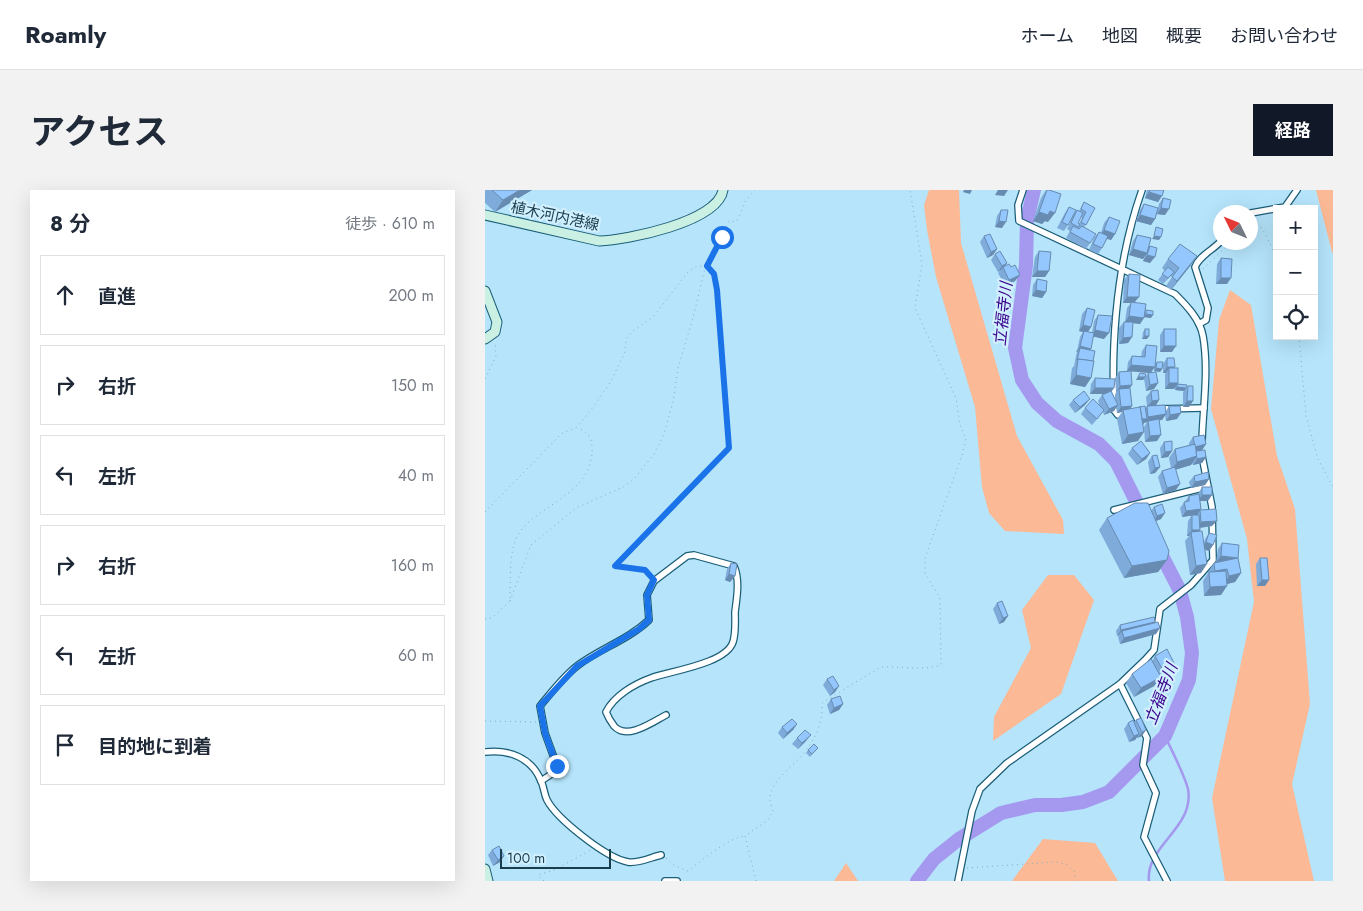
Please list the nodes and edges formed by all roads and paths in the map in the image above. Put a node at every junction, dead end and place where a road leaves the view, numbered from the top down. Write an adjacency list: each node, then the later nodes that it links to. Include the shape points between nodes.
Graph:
1 (723, 190): 8 (main road, 植木河内港線, via 711,209 699,217 619,240 599,241)
2 (755, 190): 13 (path, via 745,200 737,221 728,222)
3 (910, 190): 39 (path, via 921,264 915,308 956,398 959,426 965,439 925,558 925,573 940,598 941,665 933,668 880,667 822,703 819,729 804,753 772,790 773,811 768,820)
4 (1023, 190): 14 (street, via 1018,205 1019,221)
5 (1142, 190): 14 (street)
6 (1297, 190): 7 (street, via 1285,208)
7 (1258, 212)
8 (485, 215)
9 (1258, 227): 12 (path, via 1262,228)
10 (1213, 250): 15 (street, via 1199,258 1195,267)
11 (1223, 250): 15 (path)
12 (1273, 250)
13 (707, 266): 25 (path, via 697,266 689,272 653,317 633,330 626,339 625,352 611,381); 30 (path, via 714,274 717,290 729,448 615,566 645,570); 31 (path, via 678,368 664,434 653,454 623,488 576,508 531,545)
14 (1120, 268): 17 (street, via 1175,294); 24 (street, via 1112,356 1114,410 1120,415)
15 (1198, 275): 17 (street, via 1208,308 1206,320)
16 (485, 291): 18 (main road, via 497,322)
17 (1199, 324): 22 (street, via 1203,335)
18 (495, 332): 19 (main road); 21 (path, via 496,356)
19 (485, 339)
20 (1299, 340): 27 (path, via 1306,416 1318,459)
21 (485, 379)
22 (1204, 408): 23 (street); 26 (street, via 1202,457)
23 (1154, 410)
24 (1135, 411)
25 (577, 427): 29 (path, via 561,434); 31 (path, via 586,431 592,441 592,457 571,492 520,532 514,545)
26 (1208, 487): 28 (street); 33 (street, via 1214,529 1213,560 1158,614 1154,650)
27 (1333, 487)
28 (1114, 510)
29 (485, 512)
30 (654, 580): 34 (street, via 687,556 694,555 734,566 737,574 733,643 727,650 702,665 650,678 621,694 606,712 615,728 624,732); 36 (street, via 647,595 649,620 577,666 540,706)
31 (510, 601): 32 (path, via 492,618)
32 (485, 619)
33 (1120, 684): 42 (street, via 1007,763 981,790 972,811); 51 (street, via 1147,738 1143,765 1155,793 1144,837)
34 (666, 715)
35 (485, 721): 36 (path)
36 (543, 722): 38 (street, via 557,766 556,771)
37 (485, 752): 38 (street, via 515,754 533,766)
38 (541, 781): 40 (street, via 546,799 557,815)
39 (745, 836): 41 (path, via 737,837 706,856 688,871); 48 (path)
40 (598, 846): 41 (street, via 629,863); 45 (path, via 538,875)
41 (661, 855)
42 (961, 868): 49 (street); 50 (path, via 1055,862 1066,864 1075,872)
43 (485, 869): 44 (main road)
44 (488, 881)
45 (544, 881)
46 (665, 881): 47 (street)
47 (677, 881)
48 (756, 881)
49 (958, 881)
50 (1075, 881)
51 (1167, 881)

